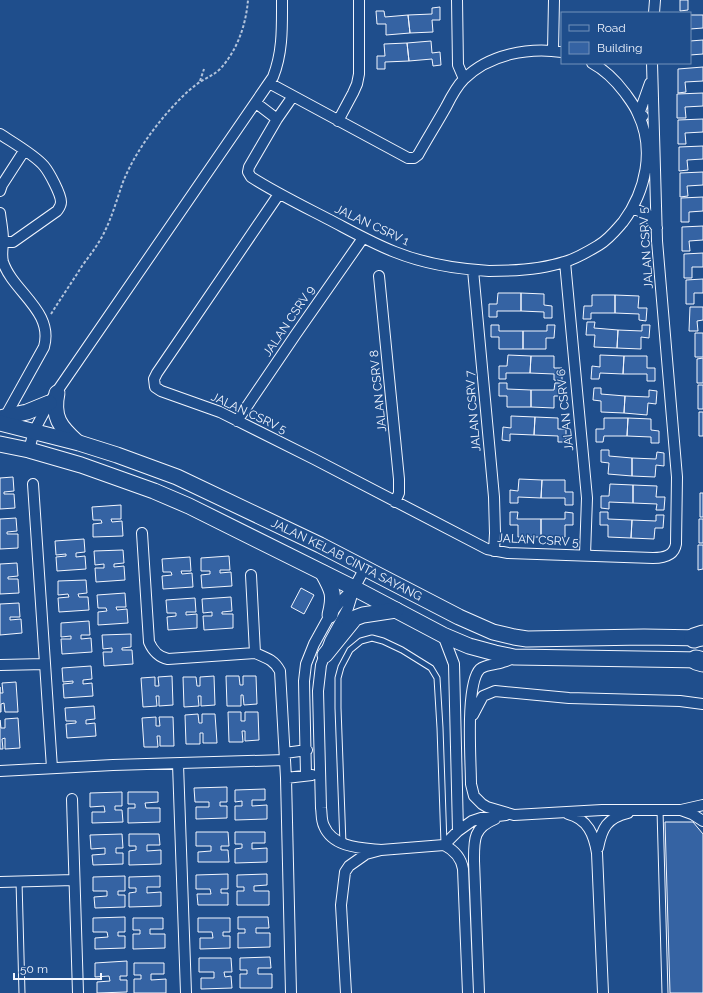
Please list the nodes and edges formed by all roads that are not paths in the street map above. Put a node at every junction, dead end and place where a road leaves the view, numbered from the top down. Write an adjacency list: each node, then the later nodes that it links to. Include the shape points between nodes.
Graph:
1 (282, 0): 11 (street, via 280,51)
2 (359, 0): 16 (street, via 359,74 357,84)
3 (457, 0): 10 (street, via 458,65)
4 (554, 0): 7 (street)
5 (655, 0): 6 (street)
6 (654, 12)
7 (558, 51): 10 (street, via 527,51 504,56 480,67)
8 (593, 64): 14 (street, JALAN CSRV 1, via 618,83)
9 (652, 68): 14 (street); 17 (street, JALAN CSRV 5)
10 (464, 79): 16 (street, via 414,158 408,158)
11 (269, 83): 12 (street); 13 (street)
12 (293, 96): 15 (street, JALAN CSRV 1); 16 (street)
13 (256, 103): 15 (street); 31 (street)
14 (639, 114): 17 (street); 22 (street, JALAN CSRV 1, via 645,136 646,167 640,191)
15 (277, 118): 21 (street, JALAN CSRV 1, via 248,172 250,177)
16 (338, 121)
17 (654, 125): 24 (street, JALAN CSRV 5)
18 (0, 134): 19 (street)
19 (24, 151): 20 (street); 26 (street, via 45,167 60,197 60,205 57,211 13,242)
20 (0, 191)
21 (279, 194): 25 (street, JALAN CSRV 1); 33 (street, JALAN CSRV 5, via 154,379 158,389)
22 (632, 208): 24 (street, via 646,214); 28 (street, JALAN CSRV 1, via 610,236 599,245)
23 (0, 213): 26 (street)
24 (657, 228): 42 (street, JALAN CSRV 5, via 677,477 675,549 663,558)
25 (363, 238): 29 (street, JALAN CSRV 1, via 396,253); 33 (street, JALAN CSRV 9)
26 (3, 242): 27 (street)
27 (1, 255): 32 (street, via 5,266 30,300 44,326 46,341)
28 (565, 262): 29 (street, JALAN CSRV 1, via 516,270); 42 (street, JALAN CSRV 6, via 586,488)
29 (473, 270): 41 (street, JALAN CSRV 7, via 494,497)
30 (379, 276): 39 (street, JALAN CSRV 8, via 399,472 399,493)
31 (53, 398): 32 (main road, via 34,410); 34 (street); 35 (main road, via 64,431)
32 (2, 419): 34 (main road, JALAN KELAB CINTA SAYANG)
33 (237, 421): 39 (street, JALAN CSRV 5)
34 (34, 431): 35 (main road, JALAN KELAB CINTA SAYANG); 37 (street)
35 (79, 443): 43 (main road, JALAN KELAB CINTA SAYANG, via 178,477)
36 (0, 444): 37 (main road, JALAN KELAB CINTA SAYANG)
37 (28, 450): 44 (main road, JALAN KELAB CINTA SAYANG, via 81,465 154,491)
38 (33, 484): 55 (street)
39 (395, 502): 41 (street, JALAN CSRV 5)
40 (142, 533): 51 (street, via 149,642 154,651 168,659)
41 (494, 551): 42 (street, JALAN CSRV 5)
42 (585, 555)
43 (365, 568): 46 (street); 50 (main road, JALAN KELAB CINTA SAYANG, via 459,617 514,638)
44 (323, 573): 46 (main road, JALAN KELAB CINTA SAYANG); 48 (main road, via 333,594)
45 (251, 575): 51 (street)
46 (354, 588): 47 (main road, JALAN KELAB CINTA SAYANG); 48 (street); 52 (street, via 348,608 335,630)
47 (396, 610): 49 (main road, JALAN KELAB CINTA SAYANG); 52 (main road, via 355,618)
48 (330, 615): 59 (street, via 310,654 304,674)
49 (443, 635): 53 (main road, JALAN KELAB CINTA SAYANG, via 479,649); 75 (street, via 454,664)
50 (700, 637)
51 (256, 654): 60 (street, via 268,658 280,671)
52 (325, 655): 64 (street, via 321,665 318,691)
53 (514, 657): 54 (main road, JALAN KELAB CINTA SAYANG); 58 (street, via 505,662 484,666 479,670 472,688)
54 (701, 661)
55 (45, 664): 56 (street); 62 (street)
56 (0, 666)
57 (703, 704): 58 (street, via 569,698 495,691 483,696)
58 (471, 719): 73 (street, via 471,784 474,796 487,807)
59 (306, 750): 60 (street); 65 (street)
60 (285, 756): 61 (street); 66 (street)
61 (178, 764): 62 (street); 85 (street)
62 (52, 768): 63 (street)
63 (0, 771)
64 (320, 774): 65 (street); 76 (street, via 323,825 329,834)
65 (306, 775): 66 (street)
66 (286, 778): 86 (street)
67 (72, 799): 80 (street)
68 (703, 805): 71 (street)
69 (637, 810): 70 (street); 72 (street); 79 (street, via 608,822 601,834)
70 (660, 810): 71 (street); 91 (lane)
71 (682, 810): 74 (street)
72 (562, 812): 73 (street); 79 (street, via 579,818 588,826)
73 (514, 815): 75 (street, via 481,818); 89 (street, via 484,824 477,832 475,840)
74 (703, 821)
75 (458, 831): 77 (street)
76 (343, 844): 77 (lane, via 338,678 350,650 372,638 402,650 431,668 438,678); 78 (street, via 355,848)
77 (444, 845): 78 (street); 88 (street, via 458,856 463,869)
78 (381, 850): 87 (street, via 360,857 345,872 341,905)
79 (597, 853): 90 (street)
80 (74, 880): 81 (street); 84 (street)
81 (19, 881): 82 (street); 83 (lane)
82 (0, 882)
83 (22, 993)
84 (78, 993)
85 (186, 993)
86 (291, 993)
87 (346, 993)
88 (468, 993)
89 (479, 993)
90 (603, 993)
91 (665, 993)

